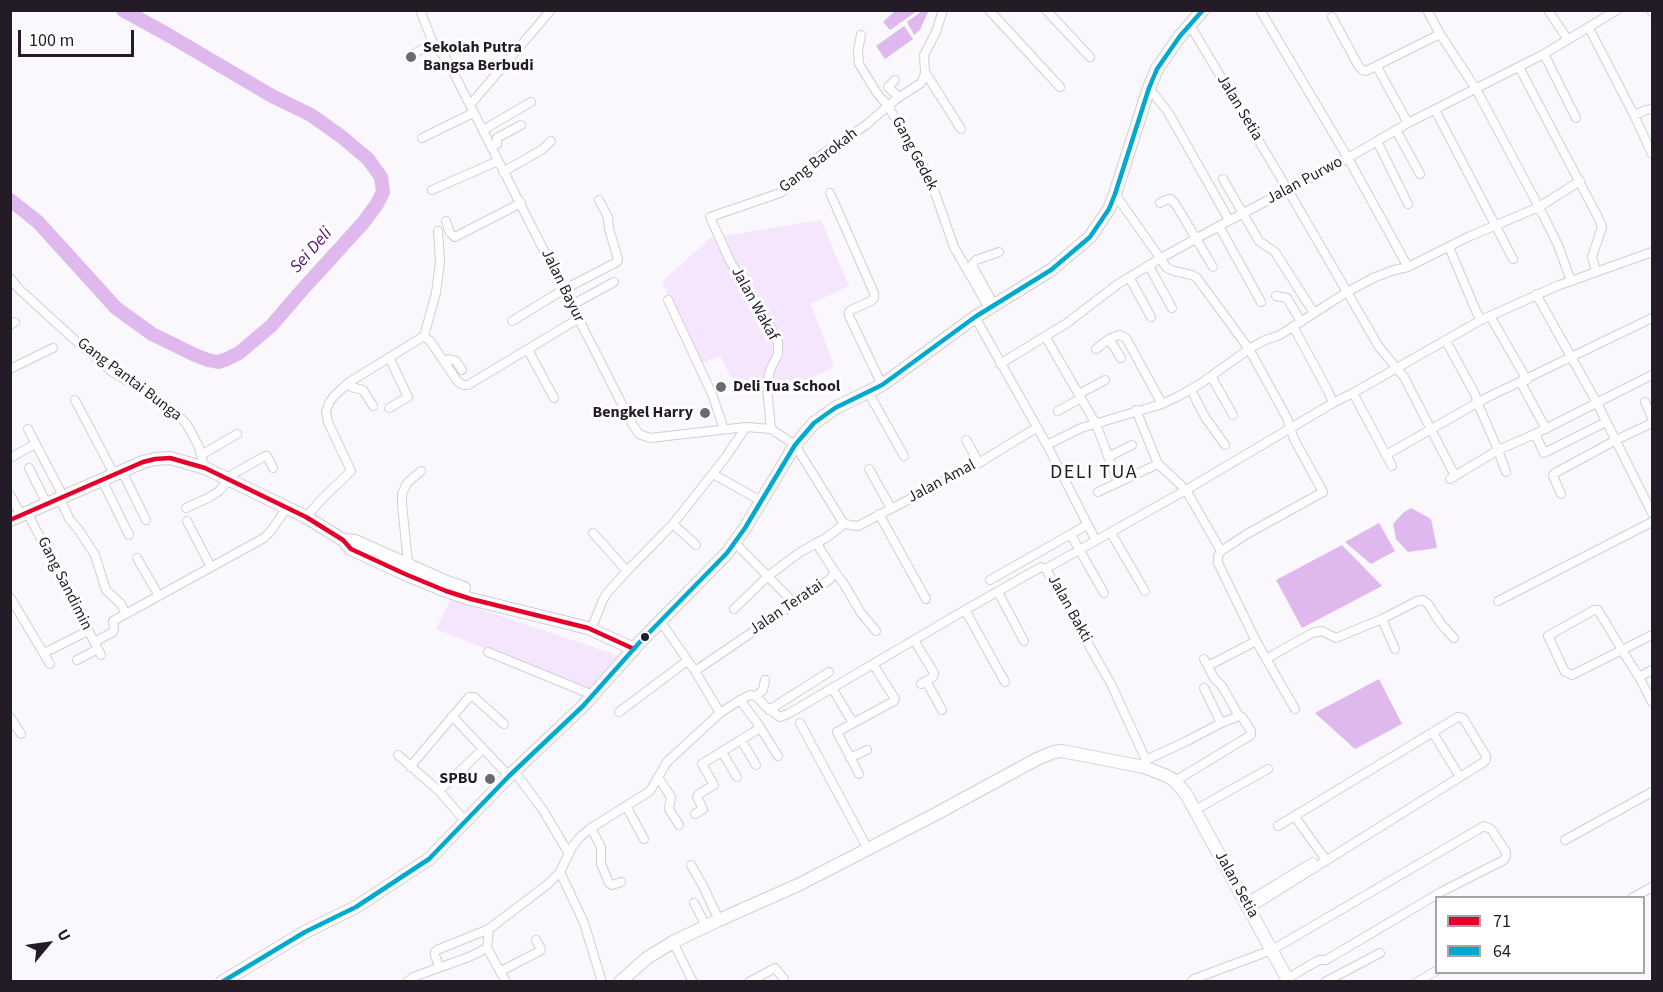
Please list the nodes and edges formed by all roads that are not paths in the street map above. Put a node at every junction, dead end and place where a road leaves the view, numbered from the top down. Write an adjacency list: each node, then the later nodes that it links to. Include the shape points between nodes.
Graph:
1 (420, 10): 17 (street, Jalan Bayur)
2 (551, 10): 31 (street)
3 (943, 10): 23 (street, via 924,55)
4 (988, 10): 25 (street)
5 (1046, 10): 20 (street)
6 (1203, 10): 12 (main road)
7 (1260, 10): 46 (street)
8 (1427, 10): 14 (street)
9 (1548, 10): 16 (street)
10 (1617, 10): 13 (street, Jalan Purwo)
11 (1332, 17): 21 (street, via 1362,70)
12 (1190, 25): 26 (main road, via 1163,60); 53 (street, Jalan Setia)
13 (1588, 28): 16 (street, Jalan Purwo); 34 (street)
14 (1440, 34): 21 (street); 27 (street)
15 (861, 35): 30 (street, via 860,64)
16 (1568, 40): 19 (street, Jalan Purwo)
17 (433, 43): 18 (street); 31 (street, Jalan Bayur, via 447,60)
18 (417, 52)
19 (1544, 54): 22 (street, Jalan Purwo); 35 (street)
20 (1090, 57)
21 (1377, 67): 36 (street)
22 (1519, 67): 27 (street, Jalan Purwo); 51 (street)
23 (926, 72): 28 (street, Gang Gedek, via 921,83); 38 (street)
24 (895, 80): 28 (street, via 888,87)
25 (1060, 87)
26 (1149, 88): 55 (main road); 63 (street, via 1179,130)
27 (1476, 89): 33 (street, Jalan Purwo); 60 (street)
28 (899, 97): 30 (street, Gang Gedek)
29 (531, 102): 39 (street)
30 (888, 106): 62 (street, Gang Barokah, via 821,155 780,193); 89 (street, Gang Gedek, via 926,171 954,247)
31 (471, 109): 39 (street, Jalan Bayur); 41 (street)
32 (1653, 109): 34 (street)
33 (1436, 110): 36 (street, Jalan Purwo); 66 (street)
34 (1634, 115): 45 (street)
35 (1576, 118)
36 (1408, 123): 40 (street, Jalan Purwo)
37 (521, 125): 44 (street, via 497,138 497,144)
38 (961, 129)
39 (483, 130): 44 (street, Jalan Bayur)
40 (1396, 130): 43 (street, Jalan Purwo); 49 (street)
41 (422, 138)
42 (551, 141): 48 (street)
43 (1377, 141): 46 (street, Jalan Purwo); 59 (street)
44 (491, 147): 47 (street, Jalan Bayur)
45 (1653, 154)
46 (1348, 158): 53 (street, Jalan Purwo); 76 (street)
47 (498, 161): 48 (street, Jalan Bayur); 52 (street)
48 (503, 172): 57 (street, Jalan Bayur)
49 (1420, 174)
50 (1223, 178): 61 (street)
51 (1580, 181): 60 (street); 77 (street, via 1602,227 1593,254)
52 (432, 190)
53 (1288, 190): 61 (street, Jalan Purwo); 83 (street, Jalan Setia)
54 (830, 193): 120 (street, via 874,293 871,301 851,310 849,316)
55 (1115, 194): 72 (street); 89 (main road, via 1109,209 1084,242 1051,270)
56 (599, 200): 82 (street, via 608,217 618,261)
57 (521, 203): 64 (street, via 455,237); 82 (street, Jalan Bayur)
58 (1160, 203): 68 (street, via 1171,200)
59 (1408, 204)
60 (1539, 207): 66 (street); 80 (street)
61 (1243, 213): 63 (street, Jalan Purwo); 91 (street, via 1261,244 1275,252)
62 (710, 217): 145 (street, Jalan Wakaf, via 731,263 778,344 767,387)
63 (1229, 220): 65 (street, Jalan Purwo)
64 (446, 221)
65 (1219, 226): 68 (street, Jalan Purwo); 87 (street)
66 (1495, 227): 69 (street); 73 (street)
67 (438, 231): 99 (street, via 436,293)
68 (1196, 238): 72 (street, Jalan Purwo); 75 (street)
69 (1449, 247): 76 (street); 94 (street, via 1476,311)
70 (999, 252): 89 (street, via 975,260 972,265)
71 (1653, 252): 77 (street, Jalan Bakti)
72 (1161, 258): 74 (street, Jalan Purwo); 105 (street, via 1170,270 1197,278)
73 (1513, 259)
74 (1149, 266): 79 (street, Jalan Purwo); 90 (street)
75 (1213, 267)
76 (1408, 267): 83 (street, via 1373,278)
77 (1596, 271): 80 (street, Jalan Bakti)
78 (10, 278): 159 (street, Gang Pantai Bunga, via 111,371 182,419)
79 (1129, 278): 93 (street); 100 (street, Jalan Purwo)
80 (1571, 281): 84 (street, Jalan Bakti)
81 (614, 282): 88 (street)
82 (563, 290): 88 (street, Jalan Bayur); 97 (street)
83 (1347, 292): 91 (street); 112 (street, Jalan Setia, via 1379,347)
84 (1536, 294): 94 (street, Jalan Bakti); 108 (street)
85 (1276, 296): 98 (street, via 1287,298)
86 (668, 300): 144 (street)
87 (1261, 302)
88 (572, 305): 96 (street, Jalan Bayur)
89 (991, 307): 92 (main road)
90 (1172, 308)
91 (1314, 313): 98 (street)
92 (975, 317): 111 (street); 120 (main road)
93 (1151, 317)
94 (1485, 318): 102 (street, Jalan Bakti); 118 (street)
95 (1653, 318): 108 (street)
96 (578, 319): 106 (street); 144 (street, Jalan Bayur, via 639,434 650,438)
97 (512, 321)
98 (1297, 324): 105 (street); 128 (street)
99 (424, 336): 107 (street); 110 (street)
100 (1046, 336): 111 (street, Jalan Purwo); 124 (street)
101 (1109, 339): 104 (street); 109 (street); 130 (street, via 1119,335 1126,338)
102 (1446, 340): 112 (street, Jalan Bakti); 131 (street)
103 (53, 348): 113 (street)
104 (1096, 349)
105 (1249, 349): 116 (street); 146 (street)
106 (528, 350): 110 (street, via 465,386); 125 (street)
107 (389, 357): 119 (street); 133 (street, via 408,397)
108 (1570, 357): 118 (street); 129 (street)
109 (1121, 358)
110 (444, 361): 114 (street, via 456,361)
111 (1000, 364): 142 (street)
112 (1396, 367): 123 (street, Jalan Bakti); 147 (street, Jalan Setia)
113 (10, 369)
114 (462, 370)
115 (1653, 375): 129 (street)
116 (1211, 376): 121 (street); 136 (street)
117 (1105, 381): 124 (street)
118 (1524, 381): 131 (street); 148 (street)
119 (348, 383): 132 (street, via 363,390); 191 (street, via 334,396 326,412 351,471)
120 (882, 385): 122 (main road)
121 (1191, 390): 130 (street); 157 (street)
122 (868, 392): 154 (main road, via 827,413); 161 (street)
123 (1353, 393): 128 (street, Jalan Bakti); 160 (street)
124 (1080, 396): 135 (street); 140 (street)
125 (554, 398)
126 (75, 400): 172 (street)
127 (1645, 402): 137 (street)
128 (1333, 403): 146 (street, Jalan Bakti)
129 (1597, 403): 138 (street); 148 (street)
130 (1162, 404): 134 (street)
131 (1478, 404): 147 (street); 158 (street)
132 (373, 406)
133 (388, 408)
134 (1136, 410): 140 (street); 165 (street)
135 (1058, 411)
136 (1233, 415)
137 (1653, 418)
138 (1606, 422): 150 (street, via 1544,453); 152 (street)
139 (1653, 423): 152 (street)
140 (1096, 424): 155 (street); 163 (street)
141 (746, 427): 144 (street, Jalan Bayur); 145 (street, Jalan Bayur); 174 (street)
142 (1036, 428): 155 (street); 164 (street, Jalan Amal)
143 (28, 429): 153 (street)
144 (724, 429)
145 (771, 429): 154 (street, Jalan Bayur)
146 (1290, 429): 178 (street, Jalan Bakti); 208 (street, via 1323,492)
147 (1430, 429): 158 (street, Jalan Setia, via 1452,477); 160 (street)
148 (1546, 429): 150 (street)
149 (237, 434): 159 (street)
150 (1535, 435): 158 (street)
151 (966, 440): 164 (street)
152 (1616, 440): 180 (street, via 1555,473); 188 (street)
153 (35, 444): 162 (street); 182 (street)
154 (795, 445): 183 (main road); 196 (street)
155 (1047, 445): 197 (street)
156 (1132, 445): 163 (street)
157 (1225, 445)
158 (1498, 450): 173 (street)
159 (201, 455): 168 (street, Gang Pantai Bunga)
160 (1386, 455): 166 (street)
161 (904, 456)
162 (12, 457)
163 (1108, 457): 177 (street)
164 (979, 463): 186 (street, Jalan Amal)
165 (1158, 464): 177 (street); 178 (street)
166 (1392, 466)
167 (29, 468): 184 (street)
168 (205, 468): 172 (main road, via 165,457); 175 (main road)
169 (273, 468): 175 (street, via 264,456)
170 (869, 469): 186 (street)
171 (421, 471): 211 (street, via 407,483 402,494)
172 (118, 472): 176 (main road); 192 (street)
173 (1506, 472)
174 (713, 474): 183 (street); 195 (street)
175 (227, 479): 185 (street, via 219,491); 187 (main road)
176 (102, 480): 182 (main road); 201 (street)
177 (1118, 483): 179 (street)
178 (1183, 488): 199 (street, Jalan Bakti); 208 (street)
179 (1098, 492)
180 (1561, 494)
181 (10, 495): 190 (street, Gang Sandimin)
182 (62, 498): 184 (main road); 228 (street, via 70,520 94,555 106,590)
183 (761, 501): 205 (main road)
184 (47, 504): 190 (main road)
185 (186, 508)
186 (891, 508): 189 (street, Jalan Amal)
187 (286, 509): 191 (main road); 212 (street, via 264,538)
188 (1653, 513)
189 (879, 514): 196 (street, Jalan Amal, via 858,526); 223 (street)
190 (20, 516): 232 (street, Gang Sandimin)
191 (306, 517): 202 (main road)
192 (146, 520)
193 (187, 521): 212 (street)
194 (1653, 522): 224 (street)
195 (674, 524): 206 (street); 214 (street)
196 (844, 524): 203 (street)
197 (1087, 525): 200 (street); 204 (street)
198 (592, 533): 214 (street)
199 (1111, 533): 204 (street, Jalan Bakti); 218 (street)
200 (1071, 535): 207 (street); 209 (street)
201 (129, 536)
202 (343, 540): 211 (main road, via 355,541); 239 (main road, via 351,549 446,591 588,628)
203 (818, 542): 215 (street, Jalan Teratai); 216 (street)
204 (1095, 542): 207 (street, Jalan Bakti)
205 (735, 543): 216 (street); 231 (main road)
206 (696, 545)
207 (1079, 550): 213 (street, Jalan Bakti); 220 (street)
208 (1221, 551): 238 (street, via 1218,563)
209 (1034, 555): 213 (street); 217 (street)
210 (137, 558): 221 (street)
211 (408, 564): 230 (main road, via 474,591)
212 (211, 567): 221 (street)
213 (1043, 568): 219 (street); 286 (street, Jalan Bakti, via 1111,684)
214 (627, 571): 230 (street, via 603,600)
215 (835, 572): 225 (street, Jalan Teratai); 233 (street)
216 (768, 576): 225 (street); 226 (street)
217 (990, 580)
218 (1145, 591)
219 (998, 592): 227 (street); 237 (street)
220 (1104, 593)
221 (159, 596): 228 (street)
222 (10, 597): 244 (street)
223 (926, 600)
224 (1498, 601)
225 (794, 603): 251 (street, Jalan Teratai)
226 (734, 609)
227 (964, 610): 236 (street); 255 (street)
228 (126, 614): 240 (street, via 113,621 112,632)
229 (1382, 619): 235 (street, via 1423,600); 241 (street); 245 (street, via 1336,638 1322,631 1312,633)
230 (594, 622): 239 (main road)
231 (660, 622): 239 (main road); 247 (street)
232 (88, 631): 240 (street, Gang Sandimin); 244 (street)
233 (876, 631)
234 (1653, 634): 242 (street)
235 (1454, 638)
236 (914, 640): 249 (street); 264 (street, via 934,673 923,682)
237 (1024, 641)
238 (1256, 641): 245 (street); 268 (street, via 1206,663)
239 (637, 646): 258 (main road)
240 (98, 649): 246 (street)
241 (1395, 649)
242 (1622, 650): 242 (street, via 1572,675 1565,672 1548,636 1596,609); 253 (street)
243 (488, 652): 258 (street)
244 (44, 653): 248 (street)
245 (1266, 659): 262 (street)
246 (76, 660)
247 (687, 661): 251 (street); 265 (street)
248 (50, 664)
249 (873, 664): 256 (street); 271 (street, via 896,699)
250 (1653, 670): 253 (street)
251 (695, 671): 266 (street)
252 (829, 672): 263 (street)
253 (1639, 677): 261 (street)
254 (765, 680): 259 (street, via 763,690)
255 (1005, 682)
256 (832, 688): 263 (street, via 785,716); 271 (street)
257 (1204, 688): 272 (street)
258 (593, 695): 290 (main road)
259 (756, 696): 260 (street); 263 (street)
260 (740, 700): 266 (street); 274 (street)
261 (1653, 702)
262 (1295, 709)
263 (769, 710)
264 (942, 710)
265 (619, 712)
266 (720, 713): 280 (street)
267 (452, 716): 273 (street, via 471,696); 278 (street); 288 (street)
268 (1239, 716): 272 (street); 295 (street, via 1251,735)
269 (10, 717): 276 (street)
270 (800, 723): 308 (street)
271 (854, 723): 284 (street, via 837,732)
272 (1221, 723): 286 (street)
273 (504, 724)
274 (760, 728): 277 (street); 283 (street)
275 (1433, 733): 294 (street); 294 (street, via 1458,717 1463,718 1486,760); 301 (street)
276 (21, 734)
277 (741, 740): 281 (street); 287 (street)
278 (483, 749): 290 (street); 296 (street)
279 (867, 750): 284 (street)
280 (677, 752): 285 (street); 292 (street)
281 (722, 752): 293 (street); 300 (street, via 702,764 714,785 699,794 703,809)
282 (398, 755): 288 (street)
283 (778, 756)
284 (850, 758): 291 (street)
285 (683, 761)
286 (1145, 763): 295 (main road); 308 (main road, via 1054,752)
287 (756, 765)
288 (410, 767): 296 (street)
289 (1268, 769): 299 (street)
290 (512, 774): 302 (main road); 309 (street, via 543,810)
291 (859, 774)
292 (657, 777): 298 (street, via 650,791); 303 (street, via 671,797 669,809)
293 (737, 777)
294 (1460, 777): 310 (street)
295 (1179, 785): 299 (main road, Jalan Setia)
296 (439, 791): 302 (street)
297 (1653, 792): 307 (street)
298 (626, 806): 305 (street); 306 (street)
299 (1195, 810): 317 (main road, Jalan Setia)
300 (695, 814)
301 (1295, 817): 304 (street); 310 (street)
302 (466, 822): 331 (main road, via 415,869 356,907)
303 (679, 825)
304 (1278, 826)
305 (591, 828): 309 (street); 313 (street, via 601,847 601,864 609,883)
306 (644, 839)
307 (1565, 840)
308 (868, 849): 318 (main road)
309 (569, 854): 312 (street)
310 (1325, 858): 317 (street)
311 (691, 866): 318 (street)
312 (560, 872): 320 (street); 334 (street, via 584,923)
313 (621, 882)
314 (1653, 887): 315 (street)
315 (1634, 896)
316 (694, 903): 319 (street)
317 (1248, 905): 324 (main road, Jalan Setia)
318 (719, 920): 319 (main road)
319 (706, 926): 322 (main road)
320 (489, 928): 323 (street); 326 (street, via 437,950)
321 (536, 940): 327 (street, via 540,951)
322 (673, 942): 335 (main road); 336 (street)
323 (487, 948): 326 (street); 327 (street)
324 (1272, 950): 330 (main road, Jalan Setia); 330 (street, via 1484,826 1491,829 1506,852 1504,860); 338 (street)
325 (1380, 953): 339 (street)
326 (439, 967): 332 (street)
327 (501, 971): 333 (street)
328 (1435, 972): 340 (street)
329 (784, 979): 337 (street, via 775,968)
330 (1288, 980)
331 (222, 981)
332 (407, 981)
333 (506, 981)
334 (602, 981)
335 (620, 981)
336 (693, 981)
337 (749, 981)
338 (1191, 981)
339 (1325, 981)
340 (1417, 981)

